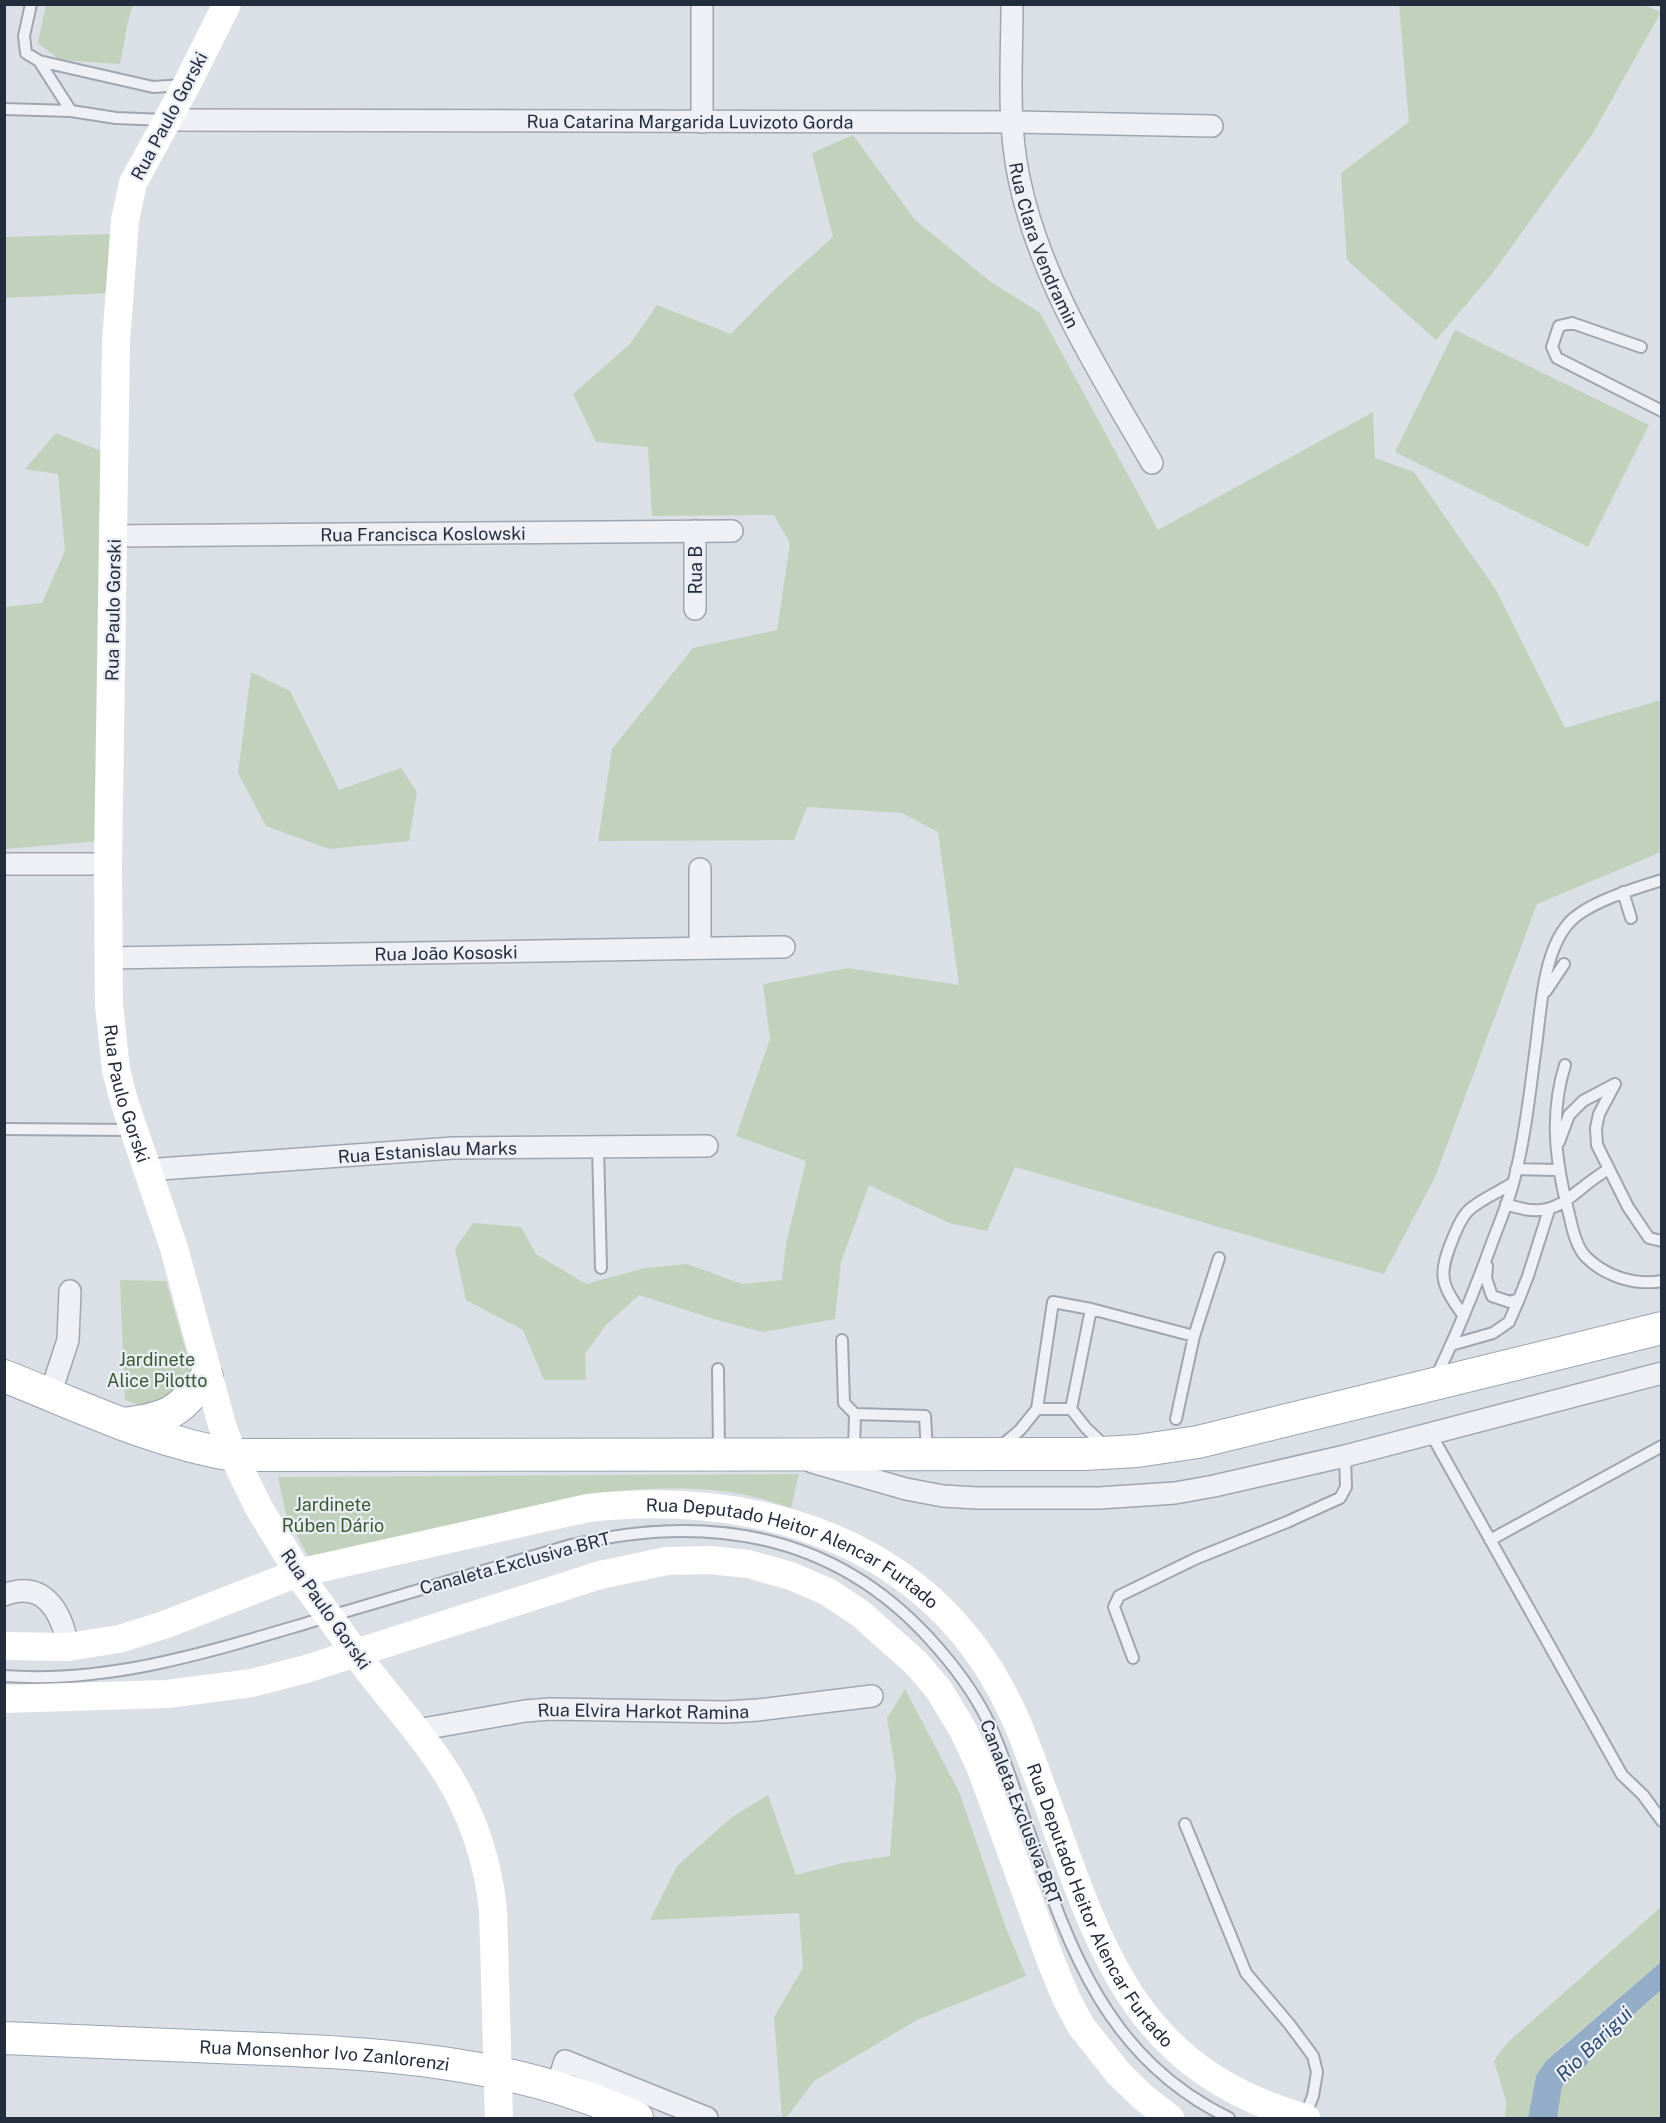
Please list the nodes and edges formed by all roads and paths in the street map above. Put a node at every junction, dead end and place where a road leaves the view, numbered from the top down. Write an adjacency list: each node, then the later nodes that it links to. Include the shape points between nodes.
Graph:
1 (32, 4): 5 (lane, via 24,36 26,53)
2 (227, 4): 6 (street, Rua Paulo Gorski)
3 (702, 4): 10 (street)
4 (1012, 4): 11 (street, Rua Clara Vendramin)
5 (39, 61): 6 (lane, via 153,87); 8 (lane)
6 (187, 84): 9 (street, Rua Paulo Gorski)
7 (4, 109): 8 (lane)
8 (71, 111): 9 (lane)
9 (168, 120): 10 (street, Rua Catarina Margarida Luvizoto Gorda); 18 (street, Rua Paulo Gorski, via 133,183 125,220 117,343)
10 (702, 122): 11 (street, Rua Catarina Margarida Luvizoto Gorda)
11 (1013, 123): 12 (street, Rua Catarina Margarida Luvizoto Gorda); 15 (street, Rua Clara Vendramin, via 1019,177 1039,248 1073,322)
12 (1212, 126)
13 (1641, 347): 14 (lane, via 1572,322 1559,326 1552,347 1557,358)
14 (1662, 411)
15 (1152, 463)
16 (694, 531): 17 (street, Rua Francisca Koslowski); 18 (street, Rua Francisca Koslowski); 19 (street, Rua B)
17 (732, 531)
18 (114, 536): 21 (street, Rua Paulo Gorski)
19 (695, 609)
20 (4, 864): 21 (street)
21 (108, 864): 28 (street, Rua Paulo Gorski)
22 (700, 869): 27 (street)
23 (1662, 880): 24 (lane)
24 (1623, 892): 25 (lane); 30 (lane, via 1582,912 1568,924 1550,959)
25 (1631, 918)
26 (784, 946): 27 (street, Rua João Kososki)
27 (700, 948): 28 (street, Rua João Kososki)
28 (108, 958): 33 (street, Rua Paulo Gorski, via 112,1041)
29 (1564, 964): 30 (lane)
30 (1543, 994): 37 (lane)
31 (1565, 1065): 36 (lane, via 1557,1090)
32 (4, 1129): 33 (lane)
33 (133, 1130): 39 (street, Rua Paulo Gorski)
34 (707, 1146): 35 (street, Rua Estanislau Marks)
35 (598, 1147): 39 (street, Rua Estanislau Marks, via 453,1148); 48 (lane)
36 (1556, 1148): 38 (lane, via 1569,1115 1583,1101 1615,1084 1596,1128 1597,1145); 40 (lane)
37 (1516, 1169): 40 (lane); 41 (lane)
38 (1609, 1169): 42 (lane); 45 (lane, via 1649,1238)
39 (146, 1170): 61 (street, Rua Paulo Gorski, via 180,1269)
40 (1558, 1170): 42 (lane)
41 (1513, 1183): 43 (lane); 53 (lane, via 1468,1210 1445,1259 1442,1277)
42 (1566, 1202): 44 (lane); 49 (lane, via 1584,1256 1611,1275 1635,1282)
43 (1506, 1204): 44 (lane, via 1522,1210); 46 (lane)
44 (1549, 1210): 51 (lane)
45 (1662, 1241)
46 (1487, 1256): 51 (lane, via 1486,1278 1492,1296 1510,1302); 53 (lane)
47 (1219, 1258): 55 (lane)
48 (601, 1268)
49 (1662, 1281)
50 (70, 1291): 63 (street, via 68,1340)
51 (1519, 1299): 57 (lane, via 1509,1322 1493,1333)
52 (1091, 1309): 55 (lane); 64 (lane, via 1053,1302); 65 (lane)
53 (1463, 1315): 57 (lane)
54 (1662, 1328): 62 (main road)
55 (1194, 1336): 67 (lane)
56 (842, 1340): 66 (lane, via 844,1403)
57 (1451, 1345): 62 (lane)
58 (718, 1369): 76 (lane)
59 (1662, 1373): 69 (street)
60 (4, 1376): 63 (main road)
61 (207, 1377): 68 (main road, via 171,1413); 75 (street, Rua Paulo Gorski)
62 (1432, 1386): 71 (main road, via 1198,1442)
63 (50, 1395): 68 (main road)
64 (1037, 1409): 65 (lane); 74 (lane, via 1020,1430)
65 (1071, 1409): 71 (lane)
66 (855, 1414): 72 (lane); 73 (lane, via 925,1416)
67 (1176, 1419)
68 (123, 1424): 75 (main road, via 167,1441)
69 (1431, 1434): 78 (street); 79 (lane)
70 (1662, 1446): 79 (lane)
71 (1112, 1453): 74 (main road)
72 (854, 1454): 73 (main road); 77 (main road)
73 (927, 1454): 74 (main road)
74 (991, 1454)
75 (233, 1455): 76 (main road); 80 (street, Rua Paulo Gorski, via 259,1508)
76 (718, 1455): 77 (main road)
77 (789, 1455): 78 (street, via 906,1490 977,1498 1099,1498 1175,1493)
78 (1345, 1456): 85 (lane, via 1346,1487 1340,1498 1197,1558 1119,1596 1114,1607)
79 (1490, 1540): 90 (lane, via 1623,1775)
80 (301, 1577): 83 (street, Rua Deputado Heitor Alencar Furtado, via 143,1633); 84 (street, Rua Paulo Gorski, bridge); 100 (street, Rua Deputado Heitor Alencar Furtado, via 561,1513 625,1504 668,1503 746,1512 812,1529 885,1564 925,1594 957,1626 1007,1700 1099,1941 1128,1993 1151,2024 1180,2055 1208,2076 1263,2104)
81 (4, 1595): 83 (street, via 29,1591 44,1597 64,1625)
82 (4, 1646): 83 (street, Rua Deputado Heitor Alencar Furtado)
83 (68, 1647)
84 (354, 1651): 88 (street, Rua Deputado Heitor Alencar Furtado, via 280,1677 203,1690); 89 (street, Rua Paulo Gorski); 98 (street, Rua Deputado Heitor Alencar Furtado, via 600,1575 667,1561 748,1564 828,1592 890,1638 939,1690 980,1766 1053,1964 1081,2026 1119,2074)
85 (1132, 1658)
86 (4, 1676): 99 (lane, Canaleta Exclusiva BRT, via 101,1674 194,1656 609,1536 658,1530 704,1531 784,1544 854,1574 884,1595 947,1658 988,1721 1057,1911 1097,1997 1146,2061 1175,2087)
87 (872, 1696): 89 (street, Rua Elvira Harkot Ramina, via 726,1712 550,1709)
88 (4, 1699)
89 (417, 1730): 93 (street, Rua Paulo Gorski, via 464,1804 490,1882)
90 (1662, 1821)
91 (1185, 1824): 100 (lane, via 1246,1973 1313,2056 1317,2072)
92 (4, 2038): 93 (main road, Rua Monsenhor Ivo Zanlorenzi, via 330,2052)
93 (498, 2072): 94 (main road, Rua Monsenhor Ivo Zanlorenzi); 97 (street, Rua Paulo Gorski)
94 (557, 2086): 95 (main road, Rua Monsenhor Ivo Zanlorenzi); 96 (street, via 565,2061)
95 (624, 2112): 96 (street)
96 (698, 2114)
97 (499, 2118)
98 (1170, 2118)
99 (1228, 2118)
100 (1305, 2118)

